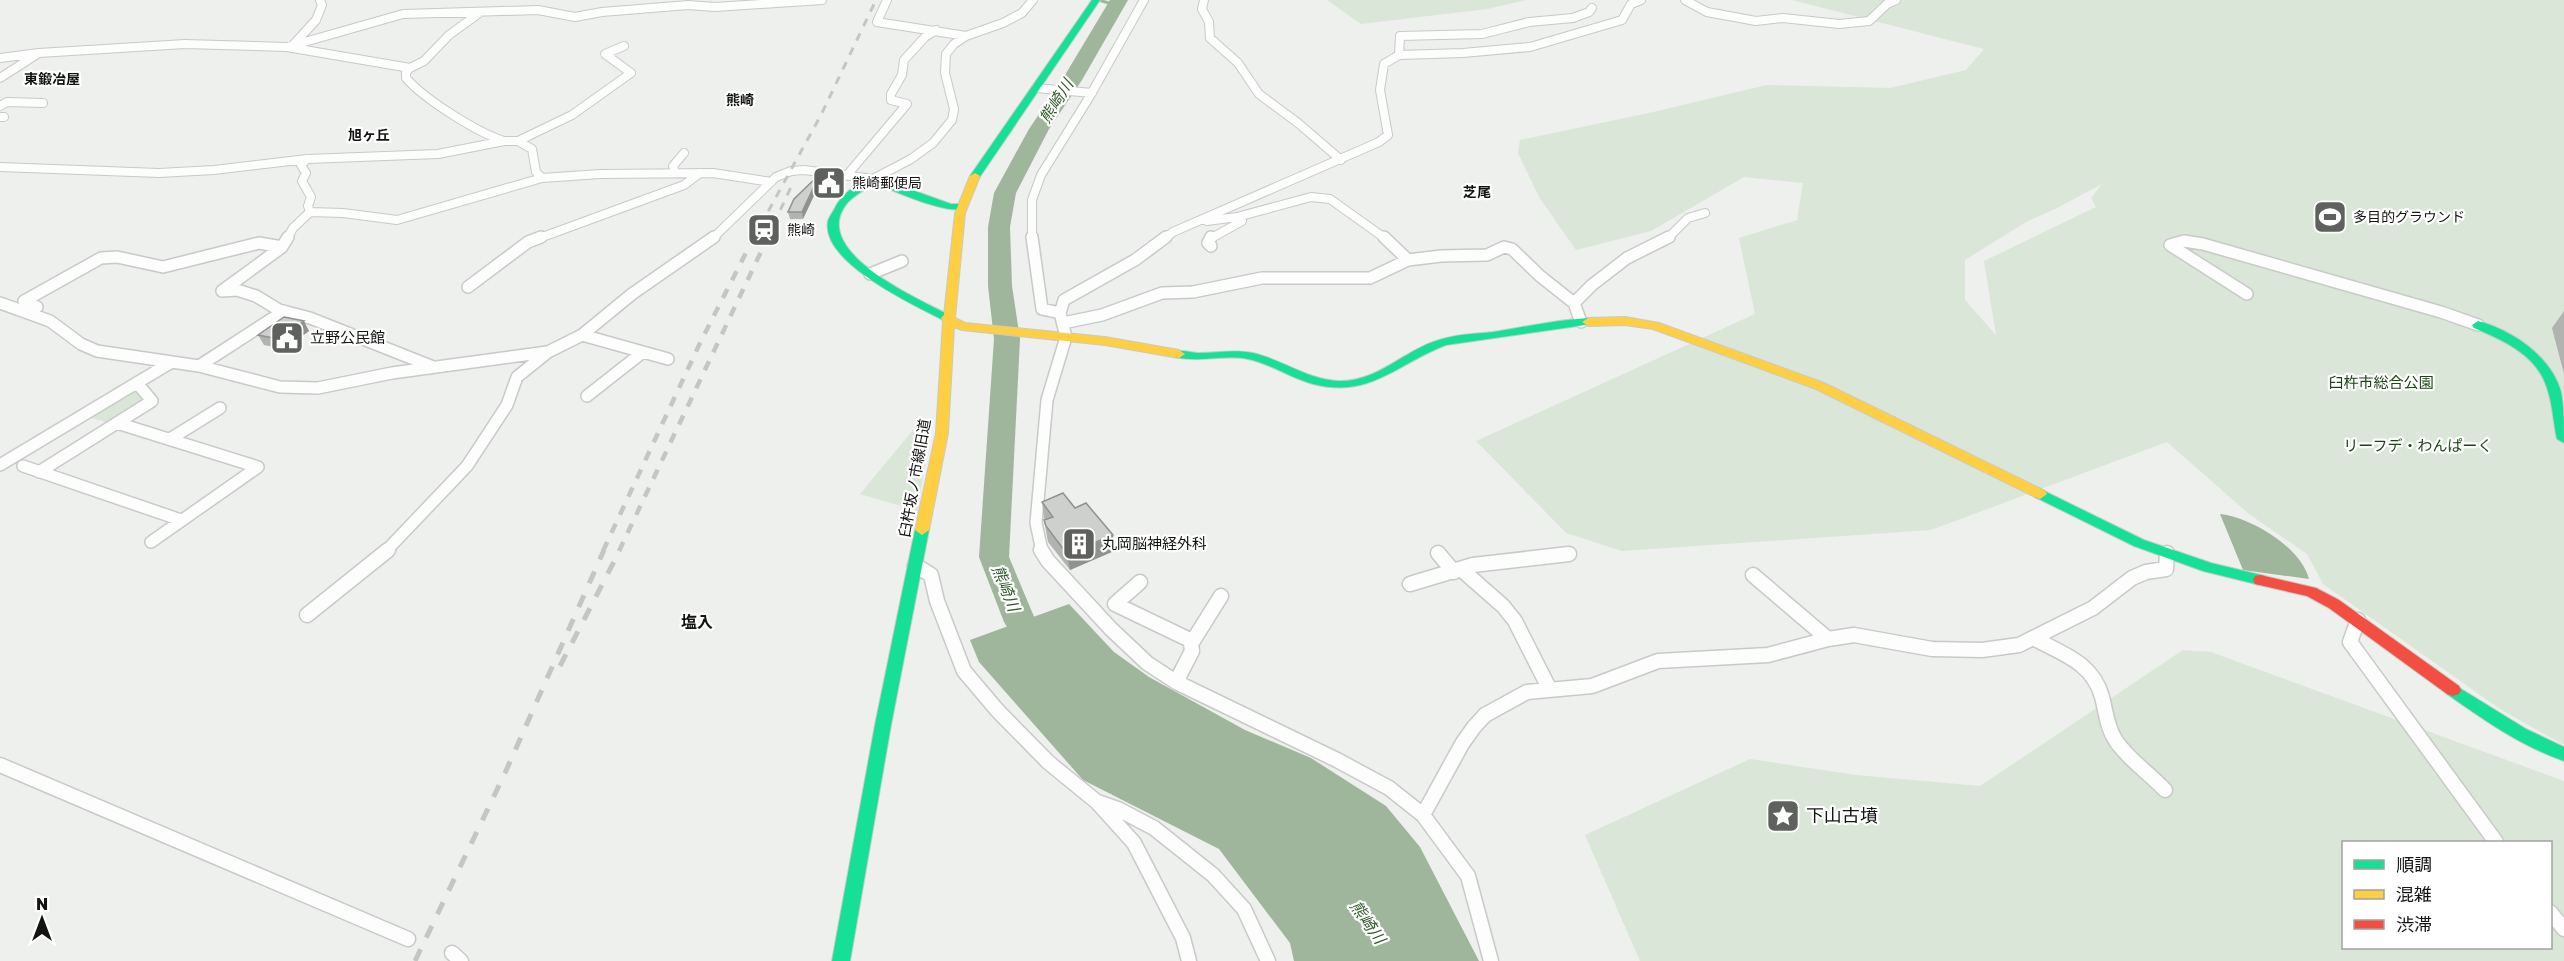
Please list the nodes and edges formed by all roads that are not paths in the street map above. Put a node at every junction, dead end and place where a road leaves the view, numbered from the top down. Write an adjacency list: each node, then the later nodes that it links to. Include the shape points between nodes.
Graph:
1 (320, 0): 15 (street, via 316,20)
2 (822, 0): 12 (street, via 715,7 688,5 575,17 538,10)
3 (887, 0): 13 (street, via 877,21)
4 (1033, 0): 14 (street, via 1022,13)
5 (1144, 0): 23 (street)
6 (1204, 0): 30 (street, via 1202,9 1214,45 1238,63 1259,94)
7 (1641, 0): 18 (street, via 1631,4 1622,20 1543,44 1503,51)
8 (1685, 0): 9 (street, via 1707,12 1756,21 1783,18 1839,24 1869,21)
9 (1896, 0)
10 (1094, 2): 22 (street, 臼杵坂ノ市線旧道)
11 (1592, 8): 18 (street, via 1564,21 1528,22 1482,34 1405,34 1400,36)
12 (482, 11): 15 (street, via 390,16); 20 (street, via 449,35 424,61)
13 (936, 30): 14 (street); 34 (street, via 904,60 891,100 907,104)
14 (966, 36): 36 (street, via 946,54 952,120 933,143)
15 (290, 46): 17 (street, via 185,44); 20 (street)
16 (624, 46): 27 (street, via 605,54 631,73 572,116)
17 (39, 53): 19 (street); 21 (street)
18 (1399, 55): 30 (street, via 1384,64 1380,90 1388,135)
19 (0, 58)
20 (410, 68): 26 (street, via 406,72 410,84 484,135)
21 (0, 78)
22 (1039, 88): 23 (street); 38 (street, 臼杵坂ノ市線旧道, via 971,183)
23 (1091, 93): 56 (street, via 1033,197 1032,223 1042,309)
24 (43, 103): 25 (street, via 7,102)
25 (0, 106)
26 (504, 141): 27 (street); 29 (street, via 438,153)
27 (518, 141): 35 (street, via 532,149)
28 (684, 153): 33 (street, via 673,166)
29 (307, 159): 31 (street, via 159,173); 40 (street, via 301,165 306,172 302,181 311,197)
30 (1341, 160): 42 (street)
31 (0, 167)
32 (700, 172): 33 (street); 37 (street); 48 (street, via 684,185 528,242)
33 (675, 173): 35 (street)
34 (848, 174): 36 (street); 37 (street, via 798,170)
35 (542, 178): 40 (street, via 397,220)
36 (873, 179): 38 (street, via 950,207); 47 (street, via 847,196 831,230 837,243)
37 (771, 182): 58 (street, via 723,230 632,294)
38 (962, 207): 55 (street, 臼杵坂ノ市線旧道)
39 (1262, 211): 42 (street); 43 (street, via 1210,236); 45 (street, via 1311,197 1330,199 1379,232)
40 (310, 212): 44 (street, via 293,228)
41 (1705, 213): 51 (street, via 1688,218 1668,238 1627,258)
42 (1200, 221): 56 (street, via 1173,232 1135,260 1064,300)
43 (1211, 246)
44 (282, 247): 52 (street, via 222,291 256,296); 53 (street, via 259,243 163,267 117,257 102,258 25,300 48,314)
45 (1408, 260): 51 (street, via 1487,255 1509,248); 56 (street, via 1370,278 1262,278 1192,292 1162,292 1102,315)
46 (902, 261): 47 (street)
47 (873, 273): 55 (street, via 893,290)
48 (468, 287)
49 (2247, 294): 57 (street, via 2170,244 2203,244)
50 (0, 303): 53 (street)
51 (1574, 303): 54 (street)
52 (284, 311): 63 (street); 64 (street)
53 (50, 321): 62 (street, via 97,351)
54 (1581, 322): 56 (street, via 1437,344 1378,377 1333,385 1316,383 1249,355 1195,359); 77 (street, via 1625,321 1655,326 1820,386 2075,513)
55 (956, 323): 56 (street, via 1048,335); 79 (street, 臼杵坂ノ市線旧道, via 945,361 942,433)
56 (1063, 324): 90 (street, via 1047,400 1036,523 1041,549 1065,582 1129,648)
57 (2478, 325): 70 (street, via 2512,340 2542,367 2551,381)
58 (582, 335): 59 (street); 60 (street)
59 (548, 352): 64 (street); 85 (street, via 517,377 507,405 467,466 394,544)
60 (643, 352): 61 (street); 66 (street)
61 (668, 359)
62 (170, 363): 63 (street); 65 (street)
63 (199, 366): 64 (street, via 280,387 308,389)
64 (433, 367)
65 (137, 383): 68 (street, via 152,401); 71 (street)
66 (587, 396)
67 (220, 408): 69 (street)
68 (117, 423): 69 (street); 73 (street)
69 (170, 439): 74 (street, via 258,467)
70 (2564, 439)
71 (0, 465)
72 (23, 466): 73 (street)
73 (39, 472): 74 (street)
74 (181, 520): 75 (street)
75 (151, 542)
76 (1438, 553): 80 (street)
77 (2167, 553): 86 (street, via 2310,592); 88 (street, via 2166,568 2132,578 2093,608)
78 (1569, 554): 80 (street, via 1503,560)
79 (915, 565): 95 (street, via 931,575 964,671 1048,762); 101 (street, 臼杵坂ノ市線旧道)
80 (1458, 571): 83 (street); 91 (street, via 1503,606 1515,621)
81 (1753, 575): 87 (street)
82 (1140, 582): 89 (street, via 1115,604)
83 (1410, 585)
84 (1221, 596): 89 (street)
85 (307, 615)
86 (2358, 620): 92 (street, via 2497,721); 97 (street, via 2350,642)
87 (1828, 639): 88 (street, via 1854,635 1932,649 1982,650); 91 (street, via 1768,655 1658,661 1592,686)
88 (2035, 639): 94 (street, via 2084,665 2099,687 2105,719 2117,742)
89 (1192, 641): 90 (street, via 1192,651)
90 (1176, 682): 96 (street, via 1389,788)
91 (1549, 688): 96 (street, via 1527,692 1485,715 1462,744)
92 (2564, 754)
93 (0, 765): 100 (street)
94 (2165, 790)
95 (1096, 802): 102 (street, via 1134,843 1183,938); 103 (street, via 1154,828 1213,875 1244,909)
96 (1423, 815): 104 (street, via 1468,876)
97 (2495, 841)
98 (2552, 915): 99 (street)
99 (2564, 930)
100 (408, 939)
101 (841, 961)
102 (1189, 961)
103 (1268, 961)
104 (1491, 961)

